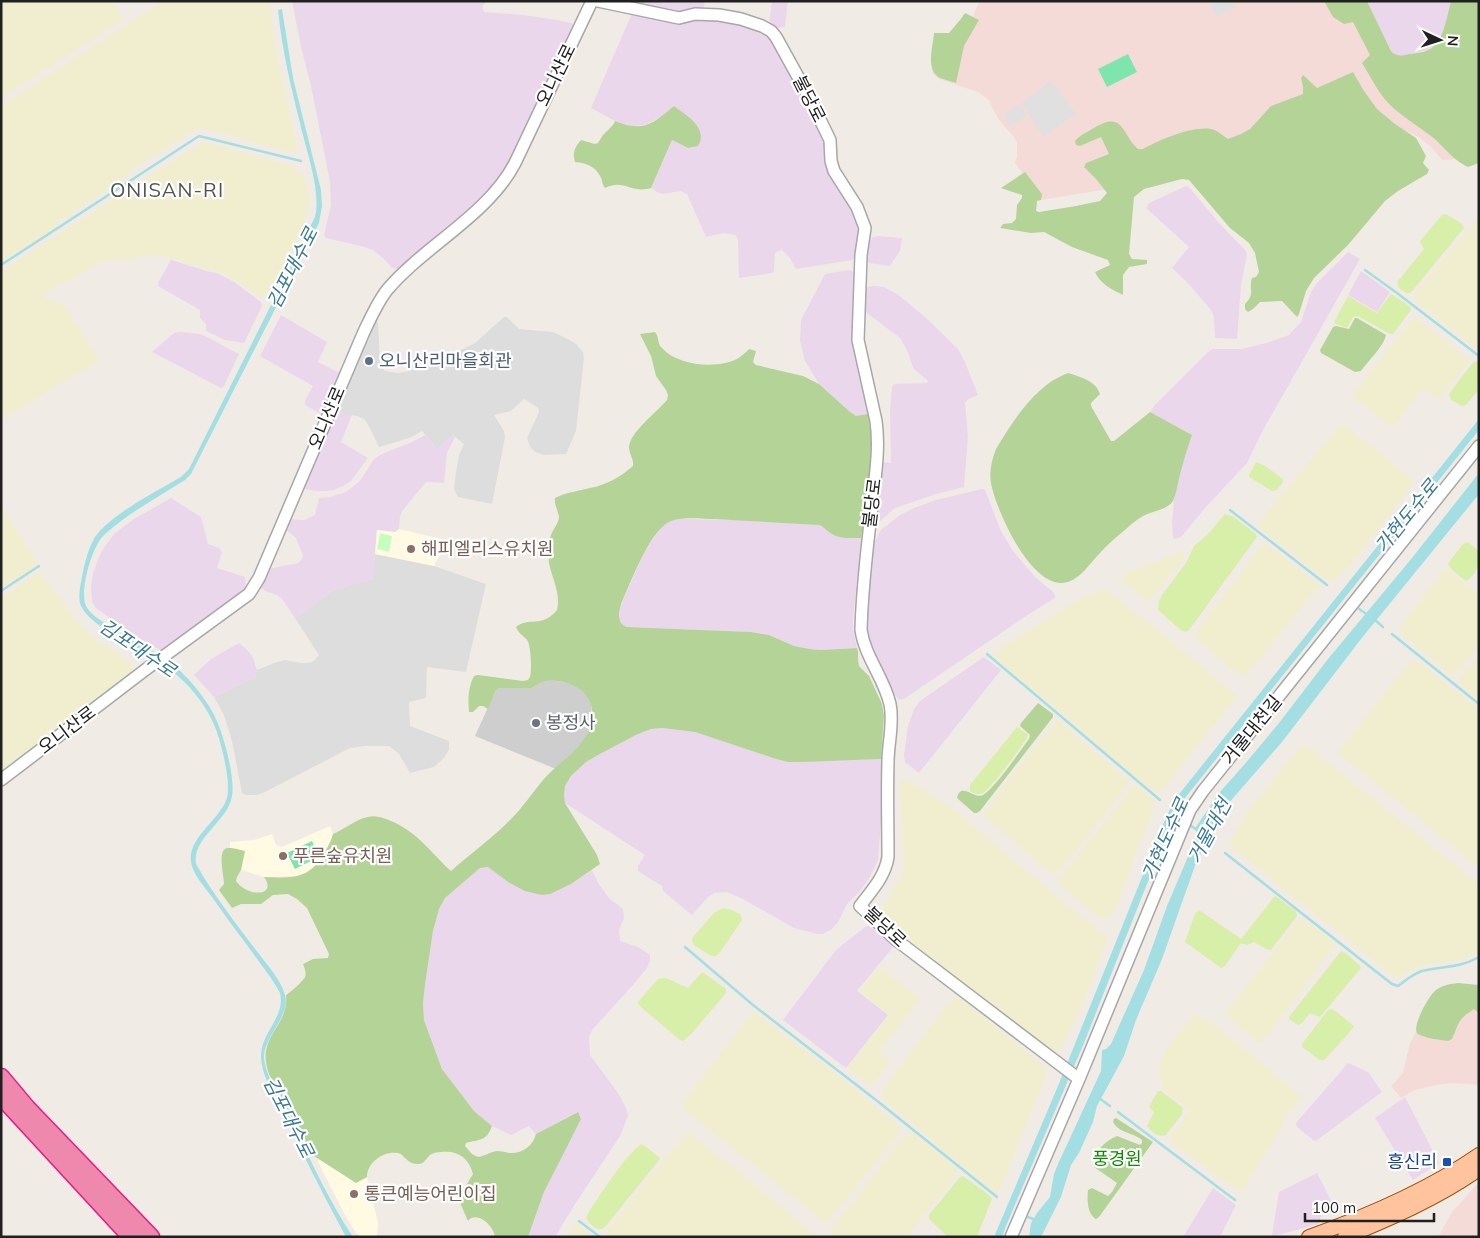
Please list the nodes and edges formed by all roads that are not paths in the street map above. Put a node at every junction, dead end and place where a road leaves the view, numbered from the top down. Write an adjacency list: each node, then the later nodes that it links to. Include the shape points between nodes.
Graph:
1 (592, 1): 4 (street, 오니산로, via 503,182 480,207 401,276 374,310 259,578 249,594)
2 (598, 1): 6 (street, 불당로, via 679,18 696,14 741,19 771,31 830,140 834,171 857,207 865,228 858,340 876,421 878,456 861,630 863,642 888,697 892,717 888,760 888,858 886,868 860,906 895,939)
3 (1479, 446): 6 (street, 거물대천길, via 1190,810)
4 (1, 780)
5 (1, 1077): 11 (highway)
6 (1079, 1079): 12 (street)
7 (1, 1096): 10 (highway)
8 (1479, 1155): 13 (main road, via 1426,1187)
9 (1479, 1169): 14 (main road, via 1422,1202)
10 (131, 1237)
11 (151, 1237)
12 (1011, 1237)
13 (1309, 1237)
14 (1345, 1237)

